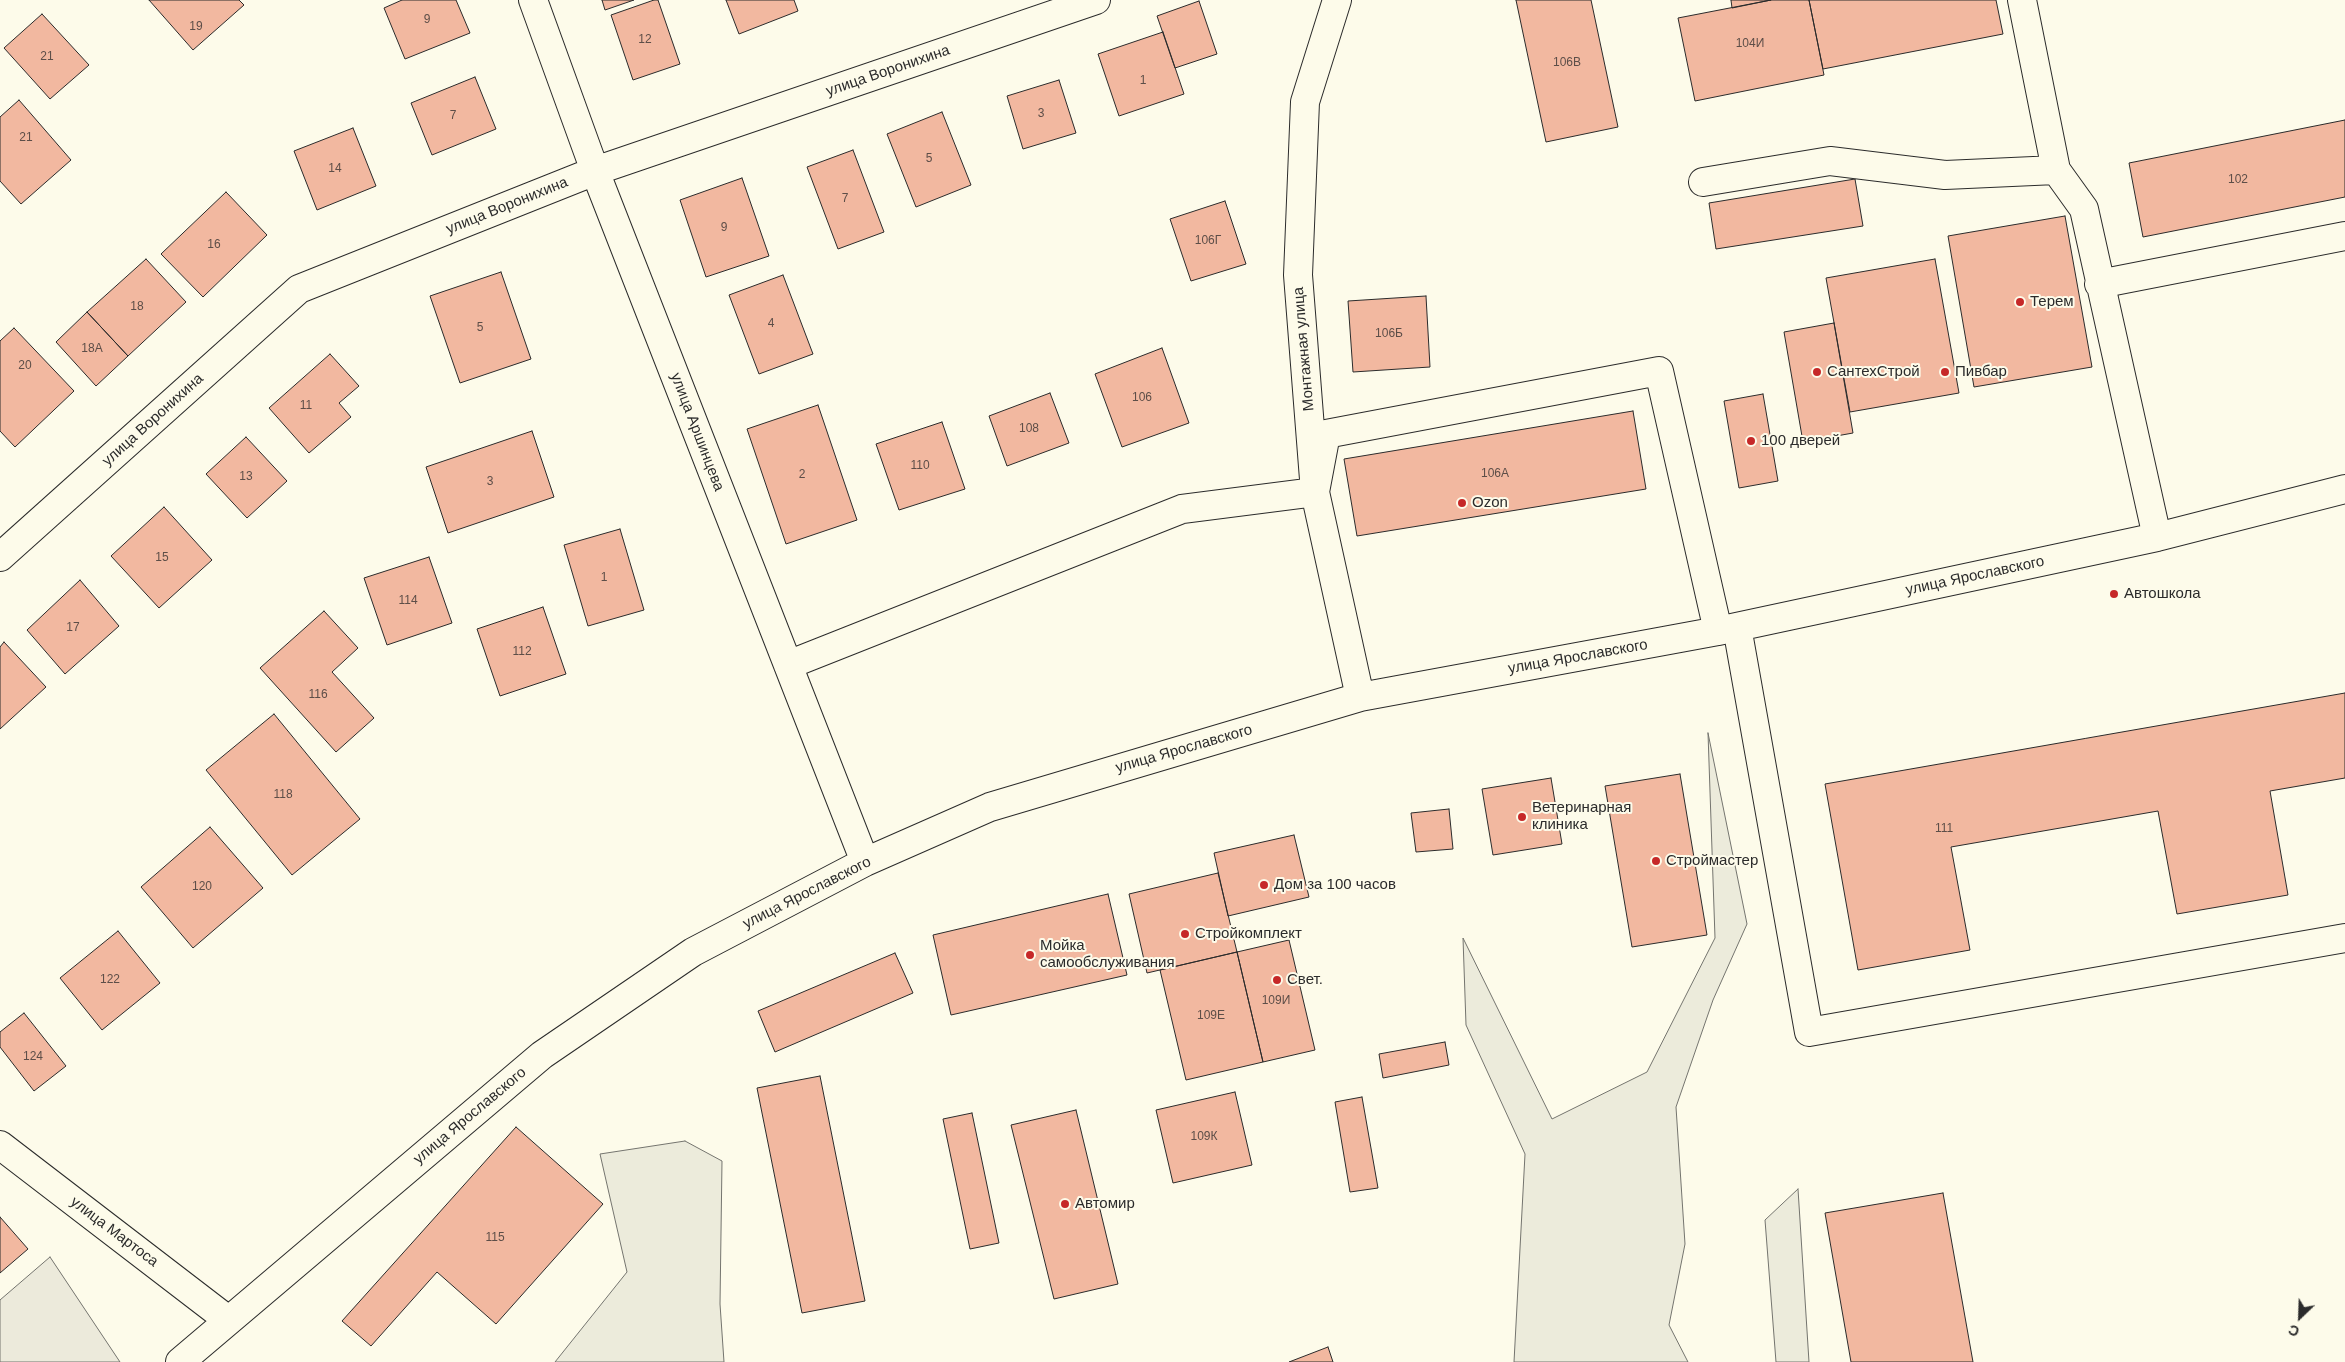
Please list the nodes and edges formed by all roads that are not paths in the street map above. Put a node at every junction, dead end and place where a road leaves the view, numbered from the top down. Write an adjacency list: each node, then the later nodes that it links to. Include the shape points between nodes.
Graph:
1 (533, 0): 6 (street, улица Аршинцева)
2 (1096, 0): 6 (street, улица Воронихина)
3 (1337, 0): 11 (street, Монтажная улица, via 1305,102 1298,275)
4 (2022, 0): 5 (street)
5 (2056, 170): 7 (street, via 1945,175 1830,161); 9 (street, via 2084,209)
6 (595, 171): 13 (street, улица Воронихина, via 300,289); 15 (street, улица Аршинцева)
7 (1703, 182)
8 (2345, 236): 9 (street)
9 (2100, 284): 12 (street)
10 (2345, 490): 12 (street, улица Ярославского)
11 (1315, 492): 14 (street, via 1326,434 1659,371); 15 (street, via 1182,509); 16 (street, Монтажная улица)
12 (2157, 537): 14 (street, улица Ярославского)
13 (0, 557)
14 (1728, 629): 16 (street, улица Ярославского); 18 (street, via 1809,1032)
15 (788, 665): 17 (street, улица Аршинцева)
16 (1360, 697): 17 (street, улица Ярославского, via 990,807)
17 (865, 862): 20 (street, улица Ярославского, via 693,952 542,1055)
18 (2345, 938)
19 (0, 1145): 20 (street, улица Мартоса)
20 (228, 1320): 21 (street, улица Ярославского)
21 (180, 1362)

